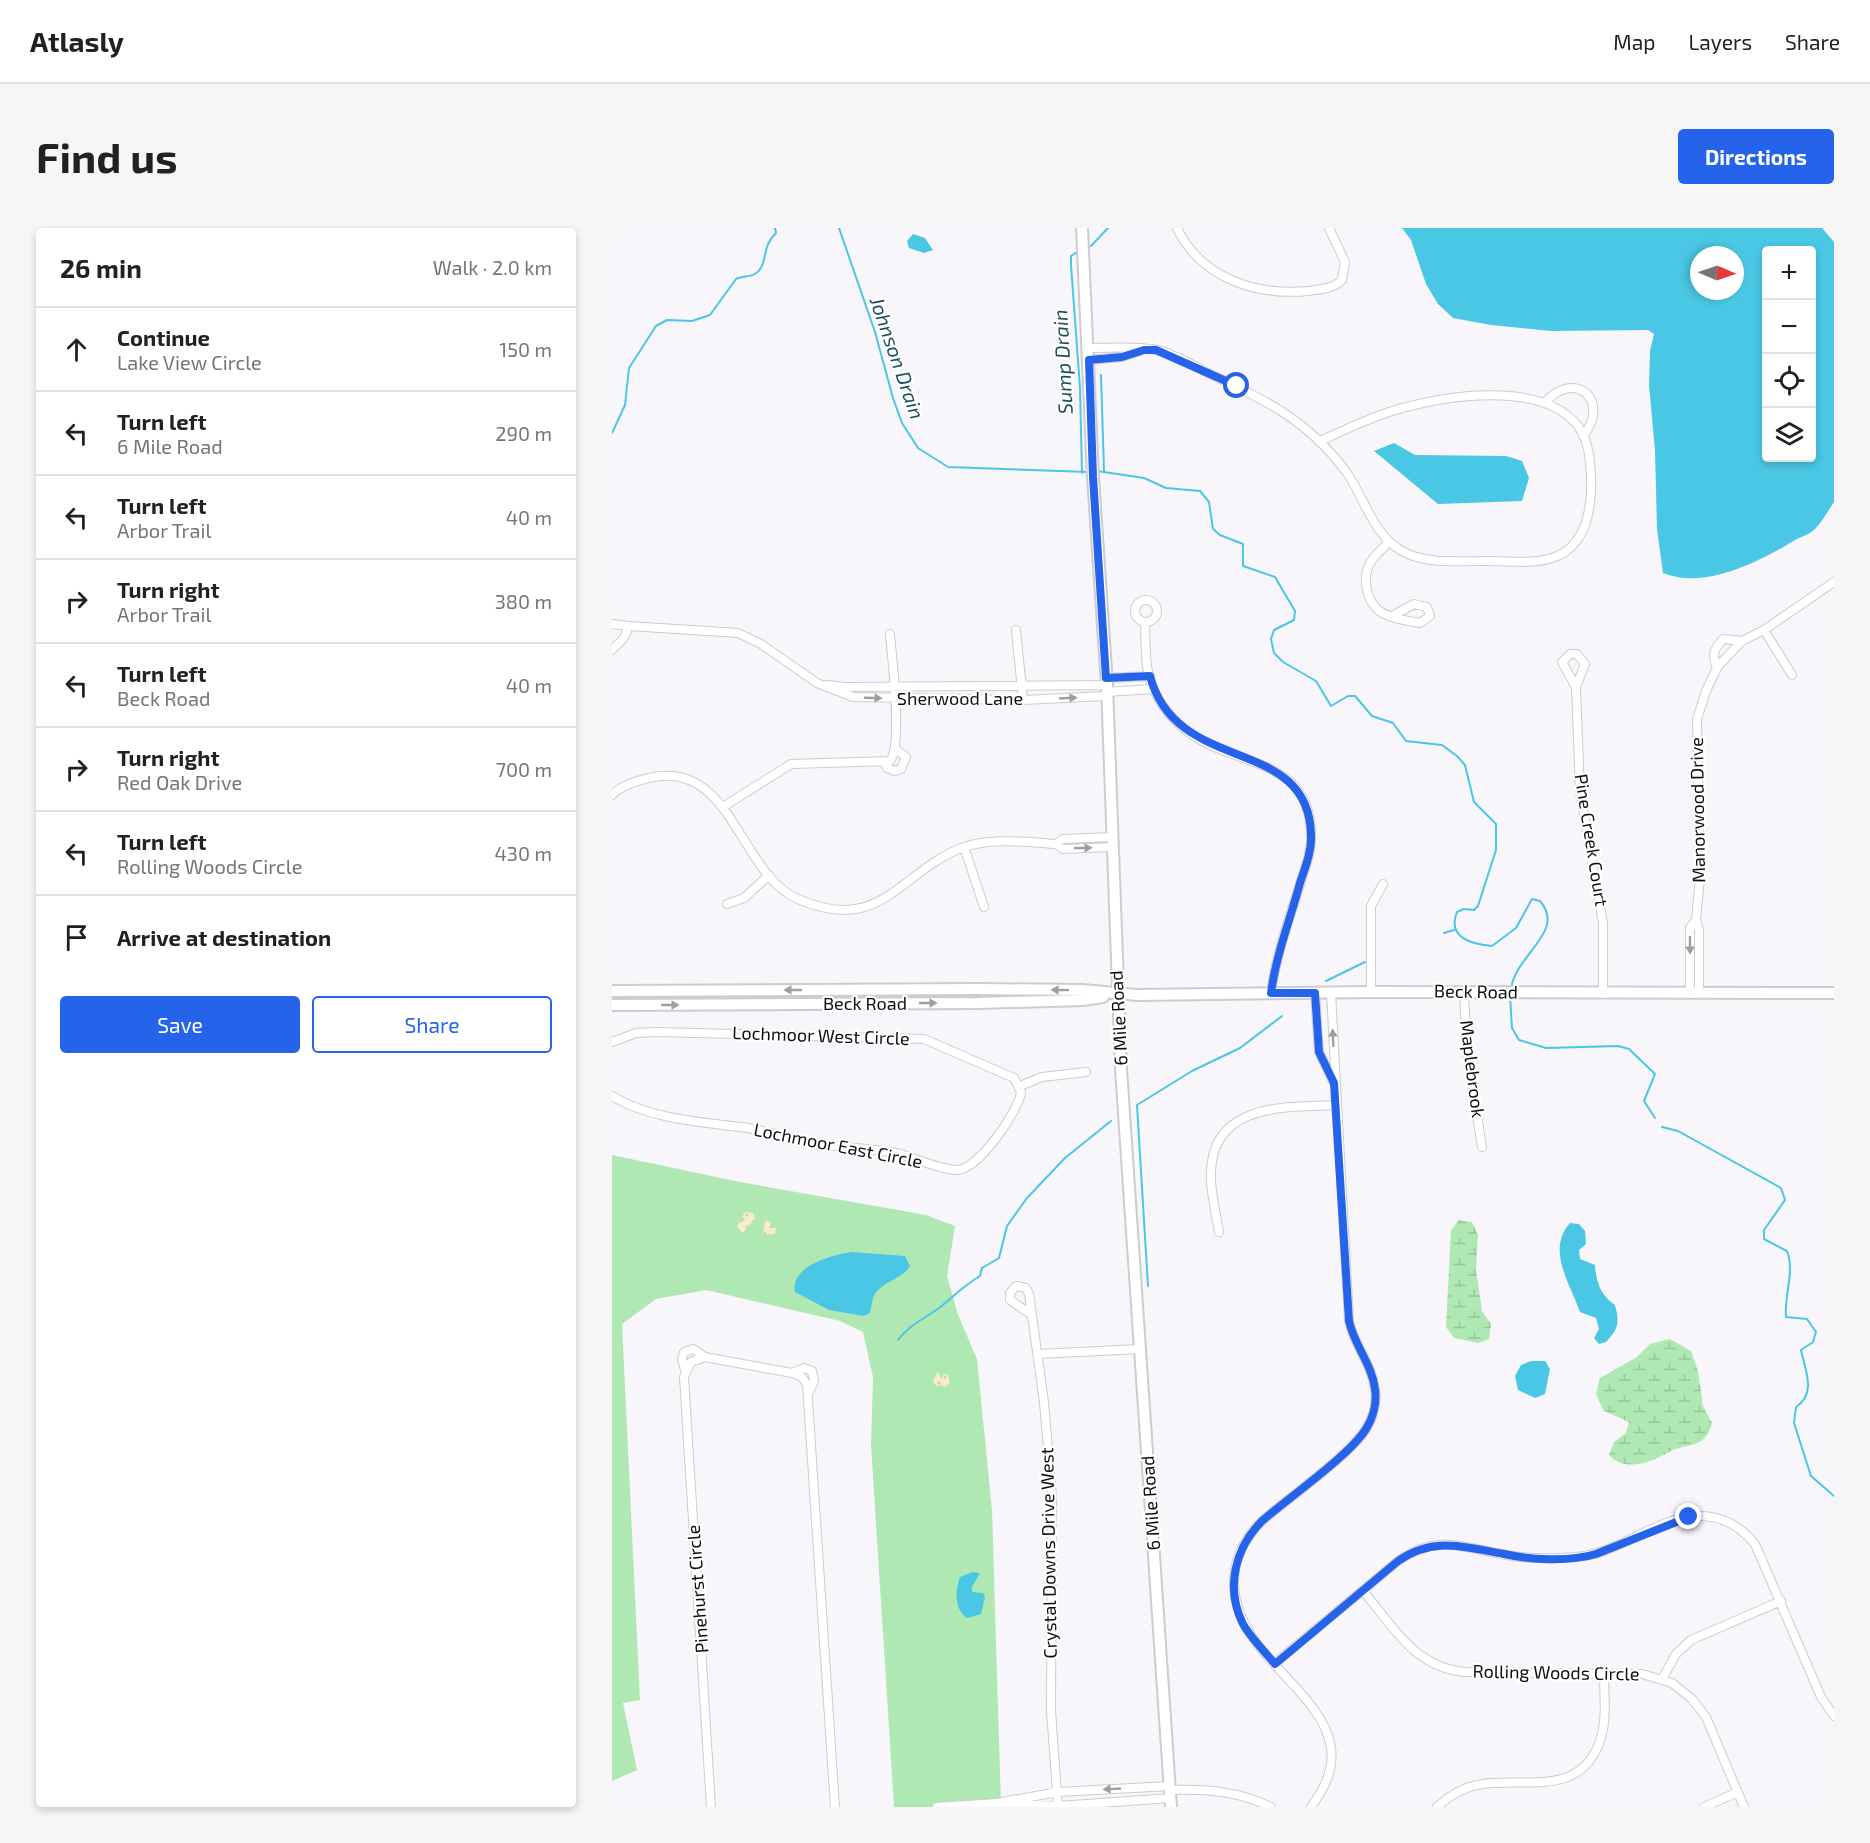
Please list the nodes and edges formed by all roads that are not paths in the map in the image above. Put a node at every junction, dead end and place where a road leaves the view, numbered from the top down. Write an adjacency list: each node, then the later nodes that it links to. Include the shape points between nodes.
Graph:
1 (1082, 228): 4 (main road, 6 Mile Road)
2 (1177, 228): 3 (street, via 1201,262 1239,284 1289,292 1337,285 1344,277 1345,262)
3 (1329, 228)
4 (1088, 348): 5 (street); 6 (main road, 6 Mile Road)
5 (1144, 350): 6 (street); 9 (street, via 1164,352 1271,403)
6 (1089, 360): 28 (main road, 6 Mile Road)
7 (1545, 402): 8 (street, via 1568,415); 8 (street, via 1560,389 1570,387 1590,396 1594,408); 9 (street, via 1490,397 1426,403 1363,421)
8 (1584, 436): 10 (street, via 1589,451 1590,514 1577,539 1554,558 1441,561 1412,557)
9 (1320, 441): 10 (street, via 1350,477)
10 (1388, 543): 12 (street, via 1372,560 1366,581 1376,608)
11 (1834, 582): 17 (street, Manorwood Drive)
12 (1392, 616)
13 (1145, 622): 23 (street)
14 (612, 624): 15 (street, Sherwood Lane)
15 (629, 626): 20 (street); 24 (street, Sherwood Lane, via 738,633 761,644)
16 (1016, 630): 26 (street)
17 (1764, 630): 19 (street, Manorwood Drive); 22 (street)
18 (890, 634): 25 (street)
19 (1742, 641): 21 (street, Manorwood Drive); 21 (street, Manorwood Drive, via 1723,639 1714,648)
20 (612, 650)
21 (1717, 668): 51 (street, Manorwood Drive, via 1697,719 1700,877 1696,920 1690,928)
22 (1792, 675)
23 (1150, 676): 28 (street); 29 (street)
24 (817, 683): 25 (street, Sherwood Lane); 30 (street, Sherwood Lane, one-way to 30, via 854,697)
25 (895, 686): 26 (street, Sherwood Lane); 30 (street)
26 (1022, 687): 28 (street, Sherwood Lane); 31 (street)
27 (1576, 687): 50 (street, Pine Creek Court, via 1580,792 1603,923)
28 (1106, 688): 29 (street); 31 (street, Sherwood Lane, one-way to 28); 36 (main road, 6 Mile Road)
29 (1153, 689): 45 (street, via 1172,717 1195,736 1275,770 1292,784 1304,802 1311,824 1311,844 1275,964)
30 (895, 699): 31 (street, Sherwood Lane); 32 (street)
31 (1023, 700)
32 (897, 750): 33 (street); 33 (street, via 906,757 901,769 887,768)
33 (885, 763): 35 (street, via 791,764)
34 (614, 790): 35 (street, via 657,776 686,779)
35 (723, 807): 38 (street)
36 (1112, 842): 37 (street, via 1063,849 1056,844 993,841); 49 (main road, 6 Mile Road)
37 (964, 848): 38 (street, via 946,856 890,897 860,908 830,909 809,904 795,898); 41 (street)
38 (769, 875): 40 (street, via 744,898)
39 (1383, 884): 43 (street, via 1371,906)
40 (727, 904)
41 (984, 907)
42 (612, 991): 49 (main road, Beck Road, one-way to 42, via 978,989)
43 (1371, 992): 44 (main road, Beck Road); 47 (main road, Beck Road)
44 (1464, 992): 50 (main road, Beck Road); 59 (street, Maplebrook, via 1467,1053)
45 (1271, 993): 46 (main road, Beck Road); 49 (main road, Beck Road)
46 (1315, 993): 47 (main road, Beck Road); 55 (street, via 1319,1052)
47 (1331, 993): 55 (street, one-way to 47)
48 (1834, 993): 51 (main road, Beck Road)
49 (1118, 994): 52 (main road, Beck Road, one-way to 49, via 978,1003 1083,1000); 62 (main road, 6 Mile Road)
50 (1603, 994): 51 (main road, Beck Road)
51 (1694, 994)
52 (612, 1005)
53 (612, 1042): 56 (street, Lochmoor West Circle, via 636,1033 657,1032 924,1039 1003,1072)
54 (1086, 1072): 56 (street, via 1042,1077)
55 (1334, 1083): 58 (street)
56 (1020, 1086): 57 (street, Lochmoor East Circle, via 1020,1100 1014,1111 978,1159 957,1170 897,1154 694,1122 638,1108)
57 (612, 1096)
58 (1335, 1105): 60 (street, via 1264,1109 1240,1119 1225,1133 1215,1151 1210,1175); 68 (street, via 1349,1321 1372,1376 1375,1402 1370,1421 1358,1439 1262,1521 1240,1552 1234,1581 1238,1611 1248,1632)
59 (1482, 1147)
60 (1219, 1232)
61 (1032, 1315): 63 (street, Crystal Downs Drive West)
62 (1140, 1349): 63 (street); 74 (main road, 6 Mile Road)
63 (1038, 1354): 72 (street, Crystal Downs Drive West, via 1052,1497 1051,1711)
64 (705, 1357): 65 (street, via 693,1360); 65 (street, Pinehurst Circle, via 693,1349 684,1352); 77 (street, Pinehurst Circle, via 792,1372 804,1379 808,1392)
65 (685, 1370): 76 (street, Pinehurst Circle)
66 (1363, 1591): 67 (street, via 1405,1557 1431,1546 1462,1545 1519,1557 1579,1557 1596,1554 1678,1520 1702,1516 1727,1522 1749,1537 1760,1552); 68 (street); 69 (street, Rolling Woods Circle, via 1413,1650 1438,1667 1464,1672)
67 (1781, 1601): 70 (street, via 1691,1640 1676,1654); 71 (street, via 1821,1697)
68 (1275, 1664): 81 (street, via 1321,1720 1330,1742 1329,1777)
69 (1604, 1673): 70 (street, Rolling Woods Circle); 82 (street, via 1601,1737 1582,1767 1566,1778 1545,1784 1493,1783 1470,1787)
70 (1662, 1679): 73 (street, Rolling Woods Circle, via 1682,1690 1701,1710)
71 (1834, 1716)
72 (1058, 1792): 74 (street, one-way to 72); 75 (street); 79 (street, Crystal Downs Drive West)
73 (1738, 1792): 83 (street); 84 (street, Rolling Woods Circle)
74 (1171, 1795): 79 (street); 80 (street, via 1207,1790 1236,1793)
75 (997, 1803): 78 (street); 79 (street)
76 (711, 1807)
77 (835, 1807)
78 (937, 1807)
79 (1058, 1807)
80 (1271, 1807)
81 (1311, 1807)
82 (1437, 1807)
83 (1704, 1807)
84 (1744, 1807)

